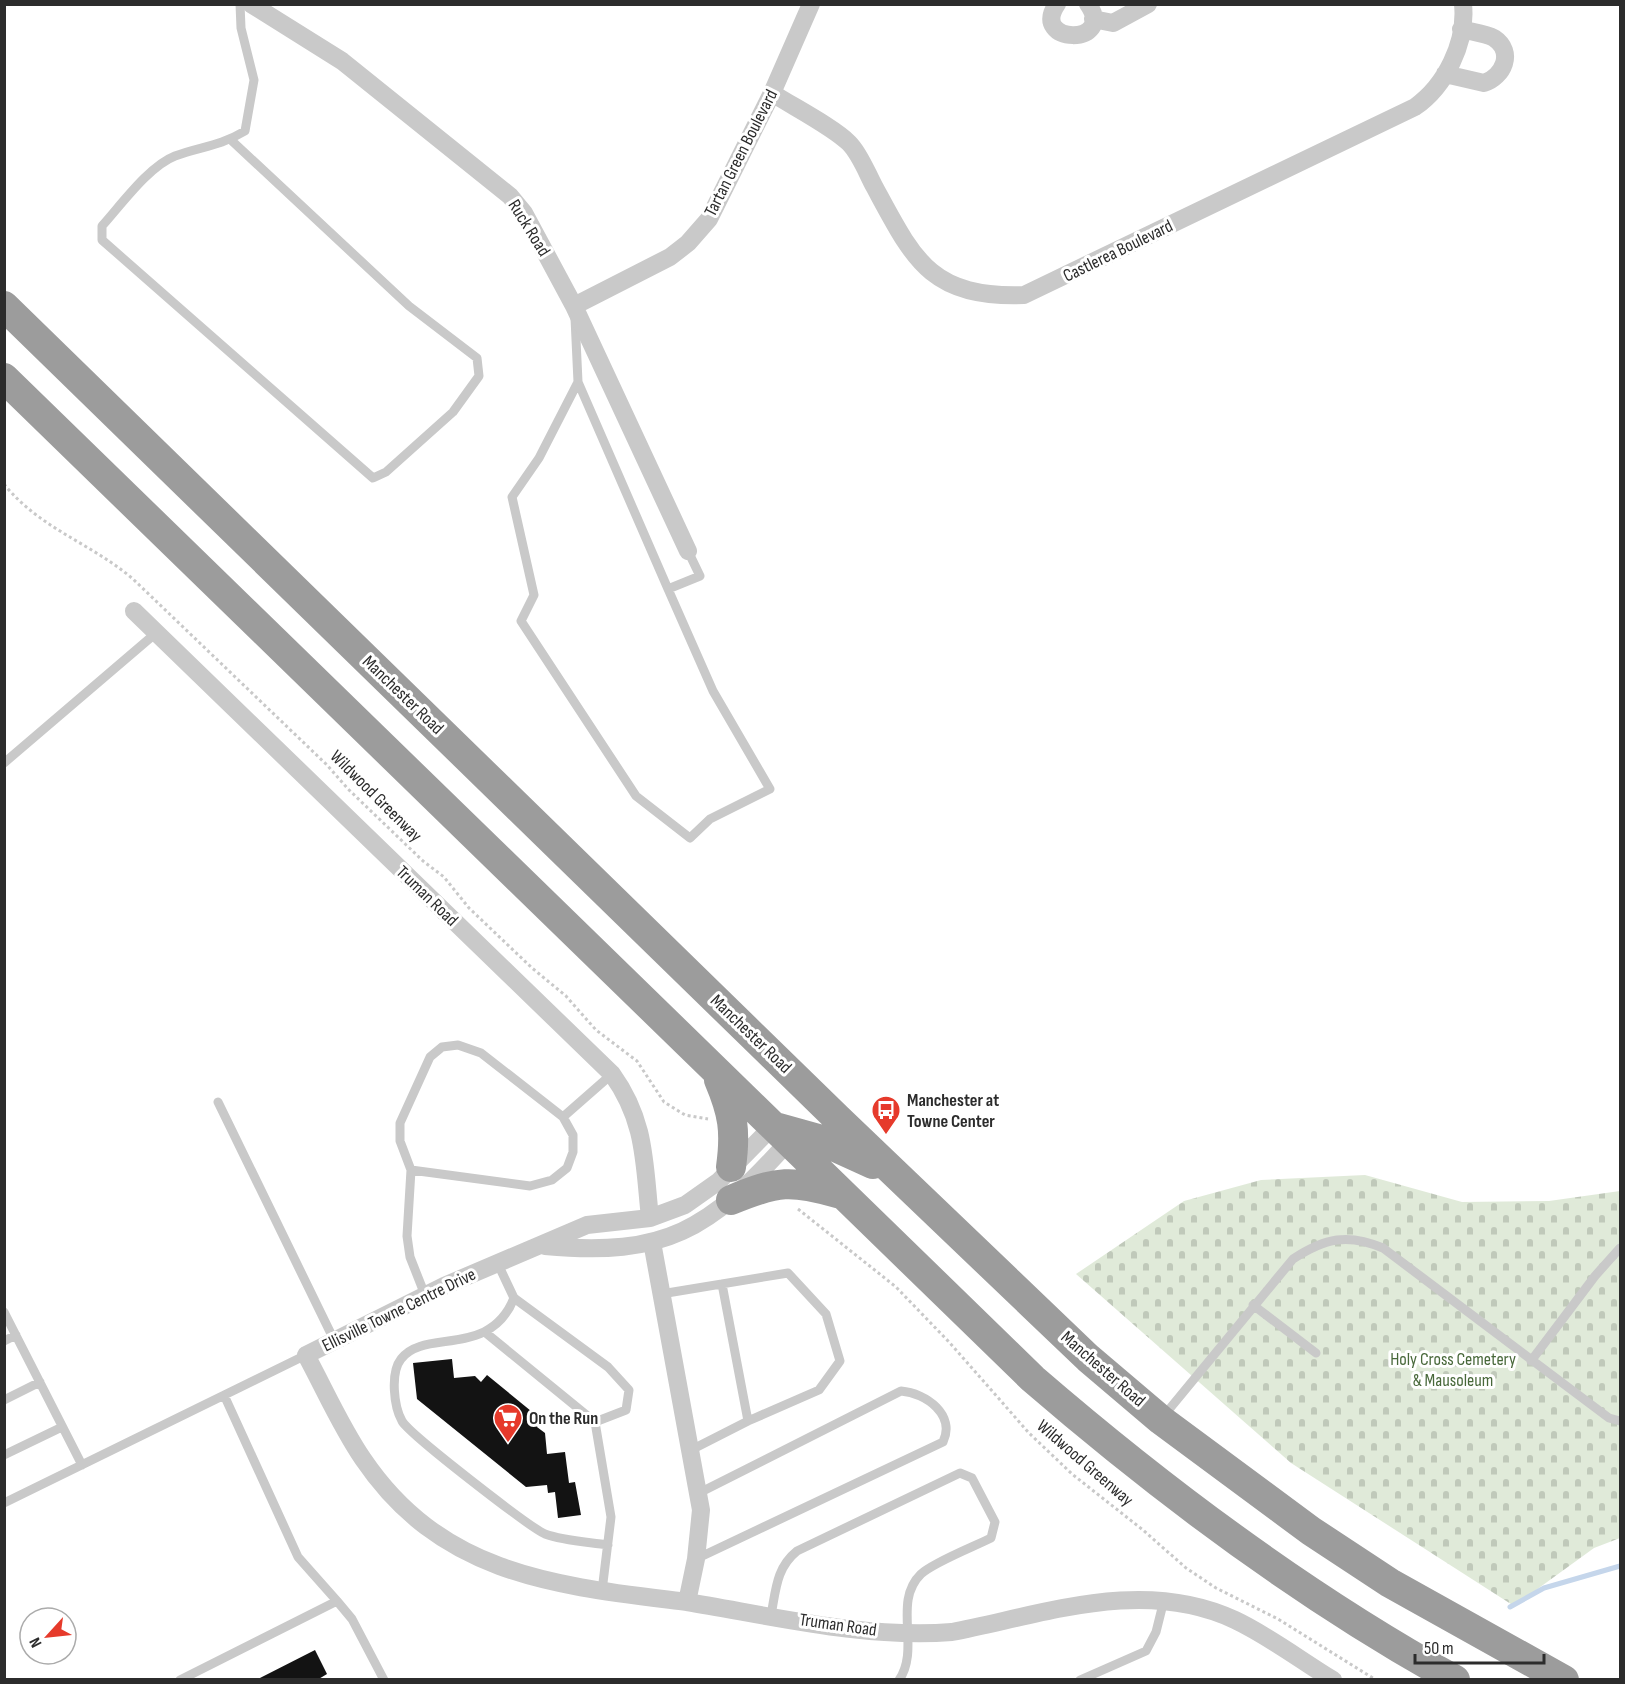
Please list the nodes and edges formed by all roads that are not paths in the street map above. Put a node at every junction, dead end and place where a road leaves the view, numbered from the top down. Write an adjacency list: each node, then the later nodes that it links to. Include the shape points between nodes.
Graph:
1 (240, 4): 11 (lane, via 241,28 254,80 245,131)
2 (251, 4): 13 (street, Ruck Road, via 342,61 510,196 524,213)
3 (811, 4): 10 (street, Tartan Green Boulevard)
4 (1057, 4): 7 (street, via 1053,22 1066,36 1086,33)
5 (1148, 4): 7 (street, via 1113,23)
6 (1463, 4): 8 (street, Castlerea Boulevard)
7 (1091, 12)
8 (1461, 29): 9 (street, Castlerea Boulevard); 9 (street, via 1486,35 1499,43 1504,50 1504,66 1499,75 1484,83)
9 (1445, 74): 10 (street, Castlerea Boulevard, via 1426,99 1395,118 1024,295 995,296 966,290 936,277 895,229 849,143)
10 (772, 93): 13 (street, Tartan Green Boulevard, via 709,219 688,243)
11 (231, 140): 11 (lane, via 174,156 153,171 102,226 102,240 373,478 386,472 453,412 479,376 477,358 409,306)
12 (4, 306): 22 (highway, Manchester Road)
13 (574, 306): 15 (lane); 16 (street, Ruck Road)
14 (4, 378): 21 (highway)
15 (578, 382): 17 (lane); 17 (lane, via 539,458 512,497 534,595 521,621 636,796 690,838 711,819 770,789 713,691)
16 (688, 551): 17 (lane, via 700,576)
17 (668, 589)
18 (134, 611): 19 (street, Truman Road)
19 (156, 633): 20 (lane); 23 (street, Truman Road)
20 (4, 763)
21 (716, 1071): 26 (highway); 27 (highway, via 734,1122)
22 (789, 1071): 26 (highway, via 798,1111); 29 (highway, Manchester Road)
23 (612, 1074): 25 (lane); 32 (street, Truman Road, via 635,1112)
24 (218, 1102): 46 (lane)
25 (563, 1117): 28 (lane, via 573,1135 573,1152 567,1167 552,1179 530,1186); 28 (lane, via 481,1053 458,1045 442,1047 430,1057 400,1123 400,1141)
26 (785, 1133): 27 (street, Ellisville Towne Centre Drive); 29 (highway, via 848,1151); 30 (highway); 31 (street, Ellisville Towne Centre Drive)
27 (731, 1167): 32 (street, Ellisville Towne Centre Drive, via 702,1194 668,1213)
28 (411, 1170): 39 (lane, via 410,1257)
29 (899, 1178): 54 (highway, Manchester Road, via 1088,1358)
30 (842, 1194): 31 (highway, via 805,1184 780,1183); 76 (highway, via 1025,1371 1107,1442 1259,1557)
31 (731, 1200): 33 (street, Ellisville Towne Centre Drive, via 698,1225)
32 (650, 1218): 34 (street, Ellisville Towne Centre Drive, via 587,1225)
33 (652, 1242): 34 (street, Ellisville Towne Centre Drive, via 591,1250); 38 (street)
34 (543, 1246): 36 (street, Ellisville Towne Centre Drive)
35 (1620, 1248): 49 (lane)
36 (498, 1262): 39 (street, Ellisville Towne Centre Drive); 40 (lane)
37 (722, 1284): 38 (lane); 53 (lane); 53 (lane, via 788,1273 826,1314 840,1361 819,1390)
38 (661, 1294): 58 (street)
39 (425, 1295): 46 (street, Ellisville Towne Centre Drive)
40 (514, 1298): 43 (lane, via 509,1313); 56 (lane, via 608,1367 629,1390 626,1410)
41 (1253, 1305): 47 (lane); 49 (lane, via 1293,1259 1310,1248 1348,1238 1364,1240 1383,1248); 54 (lane)
42 (4, 1312): 44 (lane)
43 (486, 1333): 56 (lane); 63 (lane, via 408,1351 398,1362 394,1399 403,1423 517,1517 546,1534)
44 (16, 1335): 45 (lane); 50 (lane)
45 (4, 1341)
46 (335, 1342): 48 (street, Ellisville Towne Centre Drive)
47 (1316, 1353)
48 (306, 1355): 51 (lane); 65 (street, Ellisville Towne Centre Drive, via 364,1461 384,1487 424,1524 496,1567)
49 (1531, 1360): 55 (lane, via 1609,1418)
50 (40, 1382): 52 (lane); 57 (lane)
51 (224, 1395): 60 (lane); 67 (lane, via 298,1557)
52 (4, 1400)
53 (747, 1420): 58 (lane)
54 (1161, 1420): 77 (highway, Manchester Road, via 1390,1583)
55 (1620, 1421)
56 (595, 1422): 63 (lane, via 611,1517)
57 (62, 1427): 59 (lane); 60 (lane)
58 (691, 1450): 61 (street)
59 (4, 1455)
60 (82, 1465): 62 (lane)
61 (699, 1493): 64 (street); 64 (lane, via 901,1391 914,1392 946,1419 948,1431 943,1442)
62 (4, 1503)
63 (608, 1545): 65 (lane)
64 (696, 1559): 68 (street)
65 (602, 1591): 68 (street, Ellisville Towne Centre Drive)
66 (1164, 1600): 70 (street, Truman Road, via 1099,1601 952,1632); 74 (lane, via 1156,1632 1146,1651); 75 (street, Truman Road, via 1236,1620)
67 (337, 1601): 71 (lane); 72 (lane, via 352,1619)
68 (687, 1602): 69 (street, Truman Road)
69 (771, 1615): 70 (street, Truman Road); 70 (lane, via 779,1570 797,1551 960,1473 972,1478 995,1521 991,1538 923,1572 907,1602)
70 (909, 1634): 73 (lane, via 909,1659)
71 (180, 1680)
72 (384, 1680)
73 (899, 1680)
74 (1080, 1680)
75 (1333, 1680)
76 (1455, 1680)
77 (1564, 1680)

